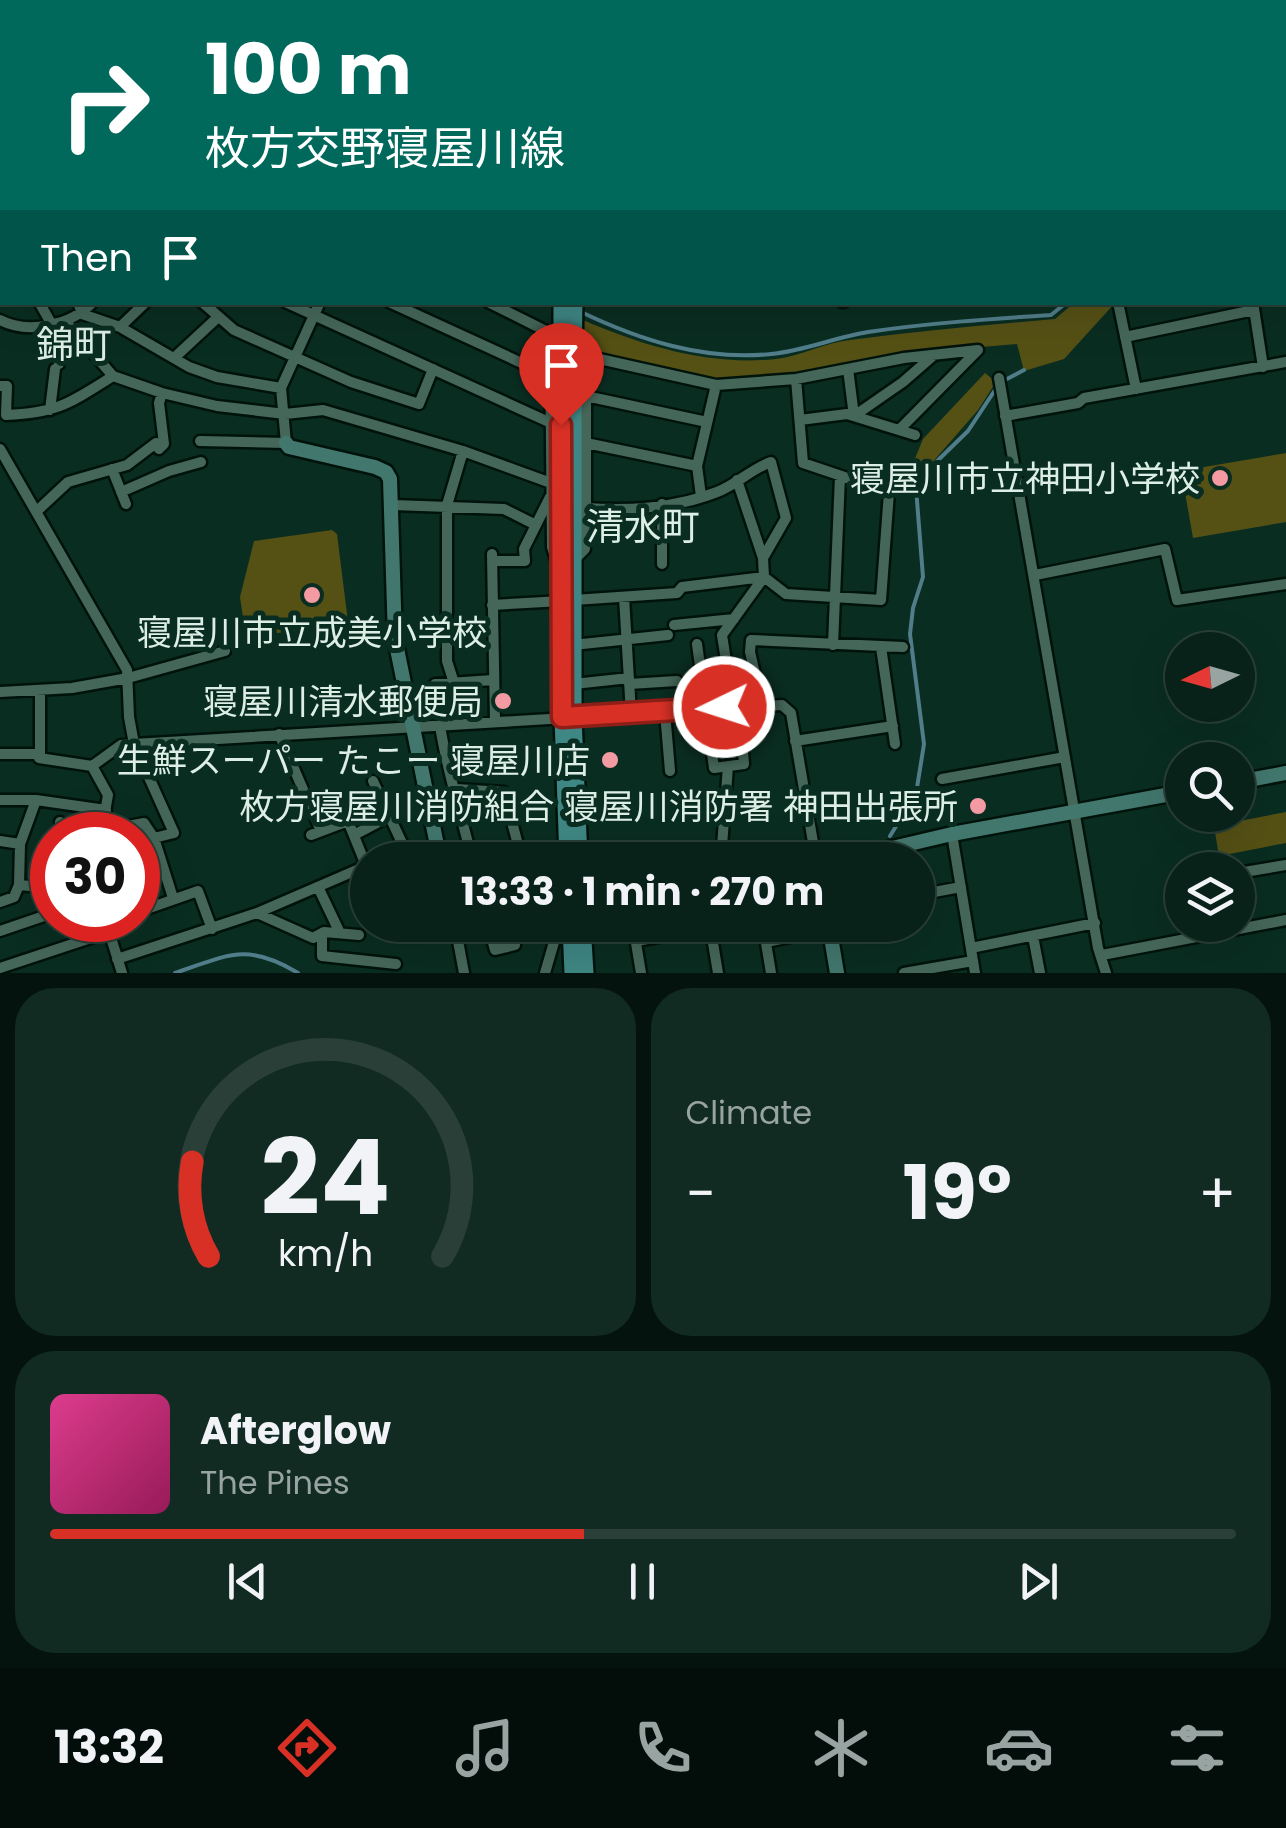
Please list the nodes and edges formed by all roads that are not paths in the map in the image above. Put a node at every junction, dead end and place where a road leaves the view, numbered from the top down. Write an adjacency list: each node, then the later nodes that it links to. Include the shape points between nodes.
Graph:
1 (42, 305): 16 (street)
2 (143, 305): 17 (street)
3 (205, 305): 14 (street)
4 (291, 305): 13 (street)
5 (319, 305): 13 (street)
6 (396, 305): 29 (street)
7 (494, 305): 18 (street)
8 (562, 305): 20 (main road, bridge)
9 (575, 305): 20 (main road, bridge)
10 (1254, 306): 19 (street); 25 (street)
11 (1119, 307): 19 (street)
12 (80, 308): 16 (street); 17 (street)
13 (314, 316): 22 (street); 27 (street)
14 (217, 318): 22 (street); 23 (street)
15 (0, 320): 16 (street, via 17,327)
16 (58, 323): 28 (street); 38 (street)
17 (120, 327): 23 (street)
18 (550, 333): 20 (street); 29 (street)
19 (1125, 337): 35 (street)
20 (574, 353): 33 (street); 37 (street); 69 (main road); 73 (main road)
21 (934, 354): 26 (street); 40 (street); 46 (street, via 979,352)
22 (296, 356): 27 (street, via 419,404); 34 (street)
23 (174, 358): 34 (street, via 217,377)
24 (1286, 362): 25 (street)
25 (1263, 366): 35 (street)
26 (848, 369): 31 (street); 40 (street)
27 (433, 370): 45 (street)
28 (113, 376): 36 (street); 38 (street)
29 (550, 376): 45 (street)
30 (999, 378): 41 (street)
31 (796, 379): 33 (street); 43 (street)
32 (0, 386): 42 (street, via 7,386)
33 (716, 386): 44 (street)
34 (281, 388): 39 (street)
35 (1136, 389): 41 (street)
36 (162, 393): 39 (street); 55 (street, via 164,444)
37 (586, 396): 44 (street); 50 (street)
38 (50, 410): 42 (street)
39 (285, 414): 49 (street); 52 (street, via 323,410)
40 (854, 416): 43 (street); 46 (street)
41 (1006, 416): 71 (street)
42 (3, 417)
43 (800, 420): 56 (street, via 803,463)
44 (707, 422): 54 (street)
45 (552, 423): 58 (street)
46 (899, 430): 47 (street)
47 (915, 435)
48 (200, 441): 49 (street)
49 (286, 443): 63 (street, via 386,472)
50 (586, 443): 54 (street); 65 (street)
51 (0, 449): 66 (street)
52 (463, 450): 58 (street); 64 (street)
53 (200, 462): 59 (street)
54 (697, 466): 60 (street)
55 (112, 469): 59 (street); 66 (street, via 68,482)
56 (840, 476): 76 (street); 76 (street, via 888,492 881,600)
57 (737, 480): 60 (street); 68 (street); 68 (street, via 771,462 786,518)
58 (551, 489): 67 (street); 73 (street, via 552,547)
59 (121, 492): 61 (street)
60 (701, 496): 62 (street)
61 (126, 504)
62 (662, 504): 65 (street); 70 (street)
63 (393, 505): 64 (street); 105 (street, via 395,639)
64 (447, 505): 67 (street, via 504,509); 91 (street, via 447,662)
65 (586, 508): 69 (street, via 584,550)
66 (37, 511): 87 (street)
67 (534, 524): 78 (street, via 525,561 492,558)
68 (763, 558): 72 (street)
69 (574, 560): 77 (main road)
70 (662, 564)
71 (1035, 574): 74 (street, via 1165,549 1177,600); 111 (street)
72 (764, 577): 75 (street); 76 (street, via 786,594); 79 (street)
73 (561, 578): 77 (main road)
74 (1286, 584)
75 (624, 597): 77 (street); 80 (street)
76 (836, 598): 83 (street)
77 (568, 601): 78 (street); 82 (main road); 101 (main road)
78 (492, 605): 88 (street)
79 (734, 619): 80 (street); 97 (street, via 722,635)
80 (626, 641): 82 (street); 89 (street)
81 (697, 644): 98 (street)
82 (574, 645): 93 (main road)
83 (832, 645): 84 (street); 96 (street, via 751,640)
84 (881, 647): 85 (street); 104 (street)
85 (904, 647)
86 (224, 651): 87 (street)
87 (128, 678): 94 (street); 108 (street)
88 (493, 680): 91 (street); 102 (street)
89 (629, 681): 90 (street); 93 (street); 100 (street)
90 (677, 681)
91 (454, 682): 92 (street)
92 (434, 684)
93 (574, 684): 101 (main road)
94 (40, 690): 95 (street); 110 (street, via 40,754)
95 (0, 692)
96 (762, 704): 97 (street); 107 (street, via 791,713)
97 (736, 706): 98 (street); 114 (street, via 744,764)
98 (708, 708): 99 (street); 114 (street, via 714,768)
99 (665, 712): 100 (street); 115 (street)
100 (631, 714): 101 (street)
101 (568, 717): 102 (street); 136 (main road); 137 (main road)
102 (494, 722): 103 (street)
103 (440, 725): 105 (street); 120 (street)
104 (893, 726): 107 (street); 109 (street)
105 (411, 728): 106 (street); 133 (street)
106 (279, 734): 108 (street); 128 (street, via 316,833 348,821)
107 (795, 741): 139 (street)
108 (134, 744): 113 (street, via 121,745); 129 (street, via 174,833)
109 (896, 744)
110 (0, 754)
111 (1065, 757): 117 (street); 125 (street)
112 (39, 758): 113 (street)
113 (92, 766): 124 (street, via 106,788)
114 (728, 766): 138 (street)
115 (670, 771)
116 (1286, 773): 118 (street)
117 (942, 779)
118 (1255, 779)
119 (374, 782): 126 (street)
120 (456, 789): 134 (street); 135 (street, via 504,792)
121 (1165, 795): 125 (street)
122 (0, 800): 123 (street)
123 (36, 800): 124 (street); 141 (street)
124 (106, 810)
125 (1075, 812): 127 (street); 158 (street)
126 (390, 816): 128 (street); 132 (street)
127 (952, 834): 140 (street); 150 (street)
128 (354, 835): 131 (street)
129 (160, 836)
130 (0, 841): 141 (street)
131 (357, 842)
132 (402, 842)
133 (436, 842)
134 (468, 842)
135 (518, 842)
136 (567, 842)
137 (578, 842)
138 (722, 842)
139 (813, 842)
140 (918, 842)
141 (20, 844): 147 (street)
142 (160, 858): 143 (street)
143 (161, 861): 152 (street)
144 (1286, 864): 145 (street)
145 (1255, 870)
146 (350, 875): 149 (street)
147 (19, 884): 148 (street); 153 (street, via 14,897)
148 (30, 885)
149 (318, 887): 155 (street); 162 (street)
150 (961, 887): 151 (street); 177 (street)
151 (935, 891)
152 (173, 898): 154 (street); 159 (street, via 198,891)
153 (0, 902)
154 (160, 903)
155 (257, 914): 159 (street); 161 (street, via 312,938)
156 (1286, 920): 178 (street)
157 (30, 921): 160 (street)
158 (1095, 923): 164 (street); 178 (street)
159 (212, 929): 179 (street)
160 (0, 931)
161 (322, 933): 162 (street); 180 (street, via 322,956)
162 (340, 933): 163 (street)
163 (350, 934)
164 (1034, 936): 177 (street); 193 (street)
165 (78, 942): 182 (street)
166 (111, 942): 179 (street)
167 (458, 942): 184 (street)
168 (492, 942): 176 (street, via 494,950)
169 (554, 942): 185 (street)
170 (571, 942): 186 (main road)
171 (585, 942): 187 (main road)
172 (636, 942): 188 (street)
173 (713, 942): 189 (street)
174 (766, 942): 190 (street)
175 (833, 942): 191 (street)
176 (515, 945)
177 (971, 948): 181 (street)
178 (1102, 956): 194 (street)
179 (117, 959): 183 (street)
180 (396, 964)
181 (974, 967): 192 (street)
182 (0, 968)
183 (122, 973)
184 (464, 973)
185 (545, 973)
186 (572, 973)
187 (586, 973)
188 (642, 973)
189 (718, 973)
190 (771, 973)
191 (838, 973)
192 (904, 973)
193 (1040, 973)
194 (1106, 973)

